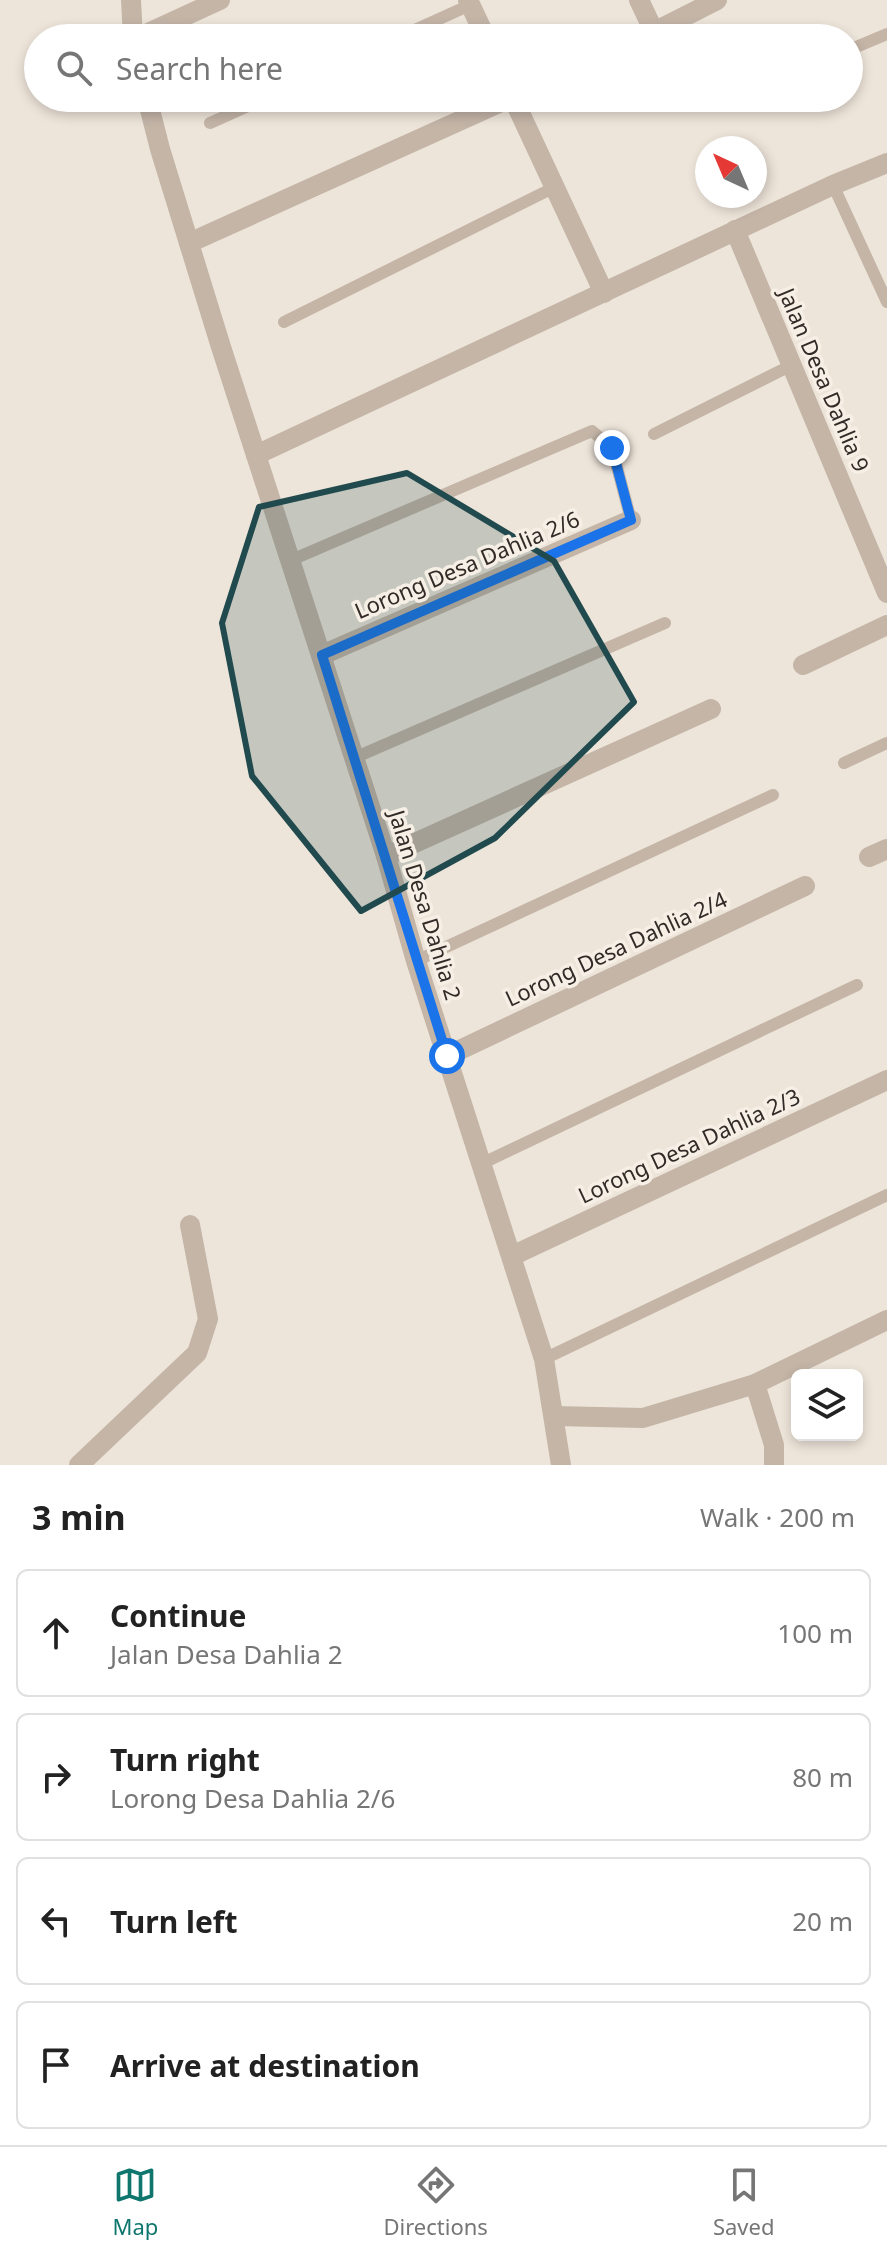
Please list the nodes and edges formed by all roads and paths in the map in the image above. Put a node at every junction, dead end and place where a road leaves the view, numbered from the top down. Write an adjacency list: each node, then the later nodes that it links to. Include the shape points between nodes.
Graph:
1 (131, 0): 6 (street)
2 (220, 0): 7 (street)
3 (639, 0): 10 (street)
4 (717, 0): 11 (street)
5 (469, 2): 8 (lane); 9 (street)
6 (134, 24)
7 (166, 24)
8 (425, 24)
9 (479, 24)
10 (651, 24)
11 (675, 24)
12 (887, 34): 13 (lane)
13 (863, 44)
14 (151, 112): 23 (street, Jalan Desa Dahlia 2)
15 (235, 112): 18 (lane)
16 (481, 112): 23 (street)
17 (519, 112): 21 (street)
18 (210, 123)
19 (887, 163): 20 (street)
20 (833, 185): 22 (street); 25 (lane)
21 (555, 187): 24 (street); 26 (lane)
22 (735, 230): 24 (street); 27 (street, Jalan Desa Dahlia 9)
23 (189, 243): 29 (street, Jalan Desa Dahlia 2)
24 (604, 293): 29 (street)
25 (887, 302)
26 (284, 322)
27 (792, 365): 28 (lane); 32 (street, Jalan Desa Dahlia 9)
28 (654, 434)
29 (256, 455): 31 (street, Jalan Desa Dahlia 2)
30 (631, 520): 31 (lane, via 612,448 592,431); 35 (street, Lorong Desa Dahlia 2/6)
31 (289, 561): 35 (street, Jalan Desa Dahlia 2)
32 (887, 593)
33 (665, 623): 39 (lane)
34 (887, 625): 36 (street)
35 (322, 655): 39 (street, Jalan Desa Dahlia 2)
36 (803, 665)
37 (711, 709): 42 (street)
38 (887, 743): 40 (lane)
39 (354, 758): 42 (street, Jalan Desa Dahlia 2)
40 (844, 763)
41 (773, 795): 44 (lane)
42 (386, 856): 44 (street, Jalan Desa Dahlia 2)
43 (805, 886): 46 (street, Lorong Desa Dahlia 2/4)
44 (416, 961): 46 (street, Jalan Desa Dahlia 2)
45 (857, 985): 48 (lane)
46 (447, 1056): 48 (street, Jalan Desa Dahlia 2)
47 (887, 1080): 51 (street, Lorong Desa Dahlia 2/3)
48 (483, 1163): 51 (street, Jalan Desa Dahlia 2)
49 (887, 1195): 53 (lane)
50 (190, 1225): 56 (street, via 208,1319 197,1353)
51 (512, 1256): 53 (street, Jalan Desa Dahlia 2)
52 (887, 1320): 54 (street)
53 (544, 1359): 55 (street, Jalan Desa Dahlia 2)
54 (755, 1384): 55 (street, via 643,1418); 58 (street, via 774,1445)
55 (554, 1416): 57 (street, Jalan Desa Dahlia 2)
56 (79, 1465)
57 (561, 1465)
58 (774, 1465)

